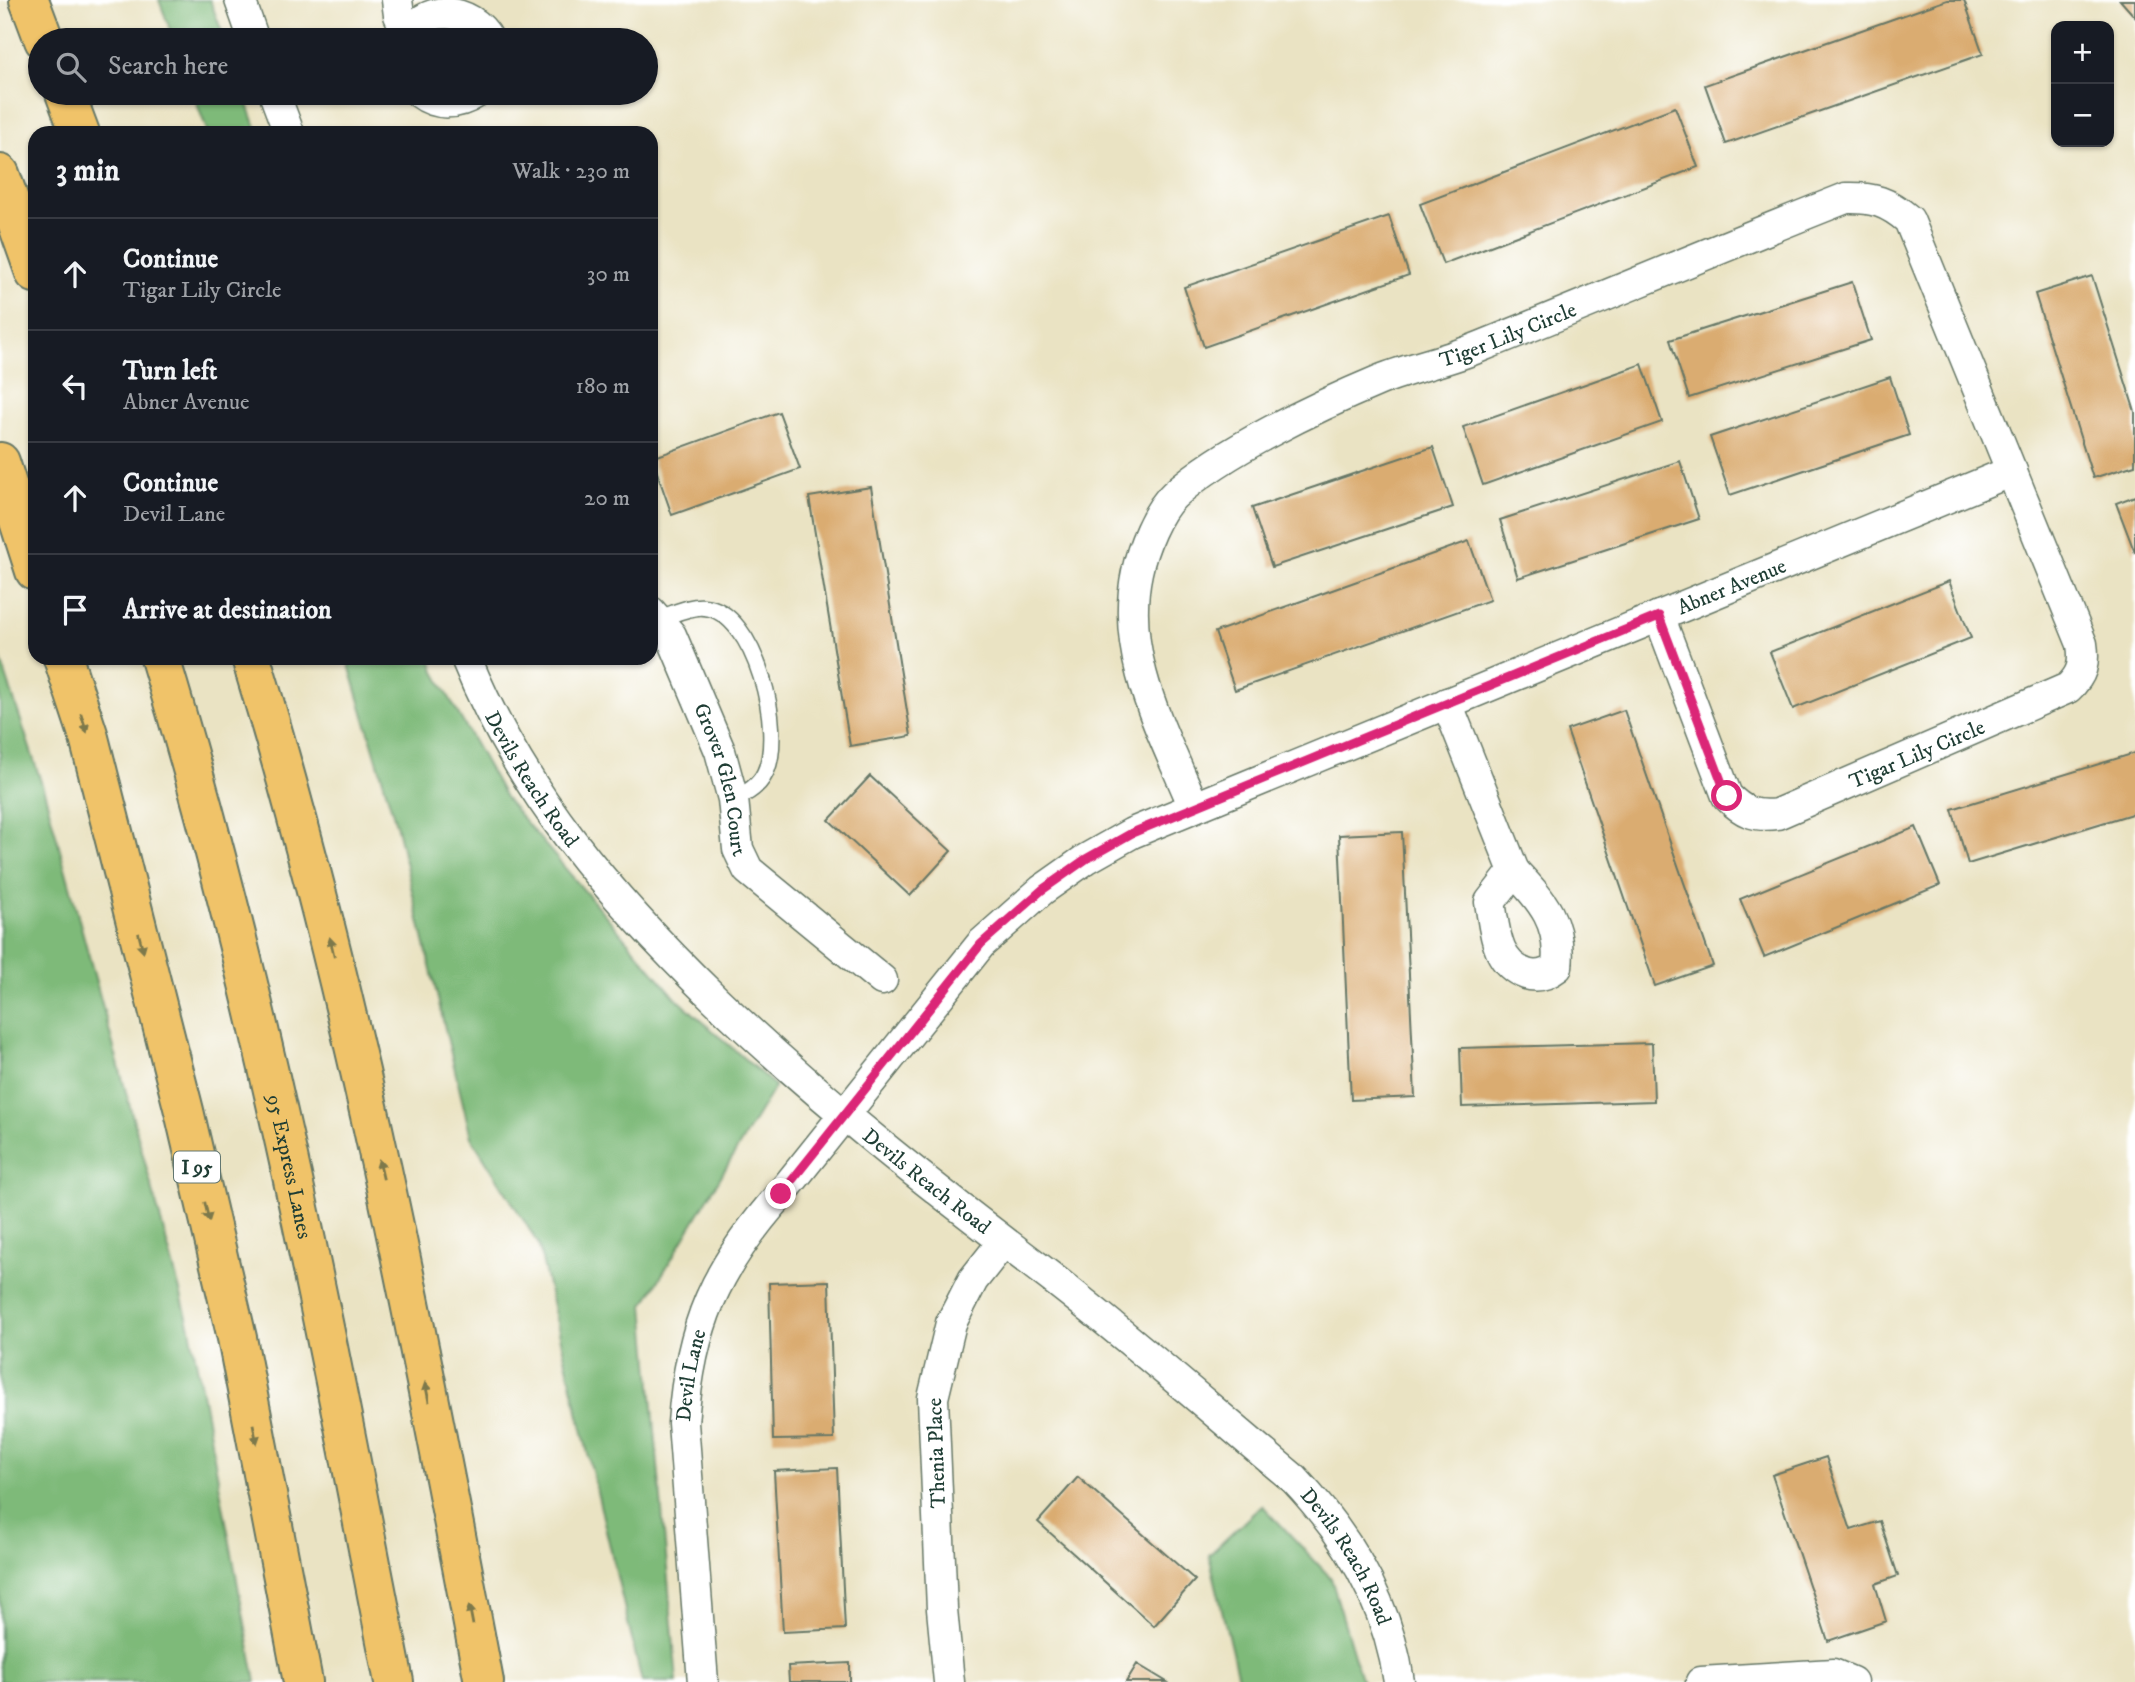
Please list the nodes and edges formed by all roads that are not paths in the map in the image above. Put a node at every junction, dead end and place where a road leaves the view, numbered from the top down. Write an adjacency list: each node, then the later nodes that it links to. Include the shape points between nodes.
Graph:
1 (29, 0): 4 (highway)
2 (240, 0): 5 (street)
3 (397, 0): 6 (street)
4 (40, 28)
5 (250, 28)
6 (404, 28)
7 (417, 28): 8 (street, via 430,16 451,13 471,19)
8 (479, 28)
9 (70, 105): 11 (highway)
10 (278, 105): 12 (street)
11 (77, 126)
12 (286, 126)
13 (0, 174): 14 (highway)
14 (28, 253)
15 (0, 462): 17 (highway)
16 (2012, 471): 19 (street, Abner Avenue); 19 (street, Tigar Lily Circle, via 2082,645 2084,662 2078,678 2068,688 1777,814 1758,816 1740,810 1727,796); 27 (street, Tiger Lily Circle, via 1909,220 1891,205 1869,197 1846,198 1479,348 1381,380 1288,422 1229,457 1173,496 1151,532 1137,571 1131,620 1136,661)
17 (28, 549)
18 (658, 615): 26 (lane, via 702,606 722,612 740,629 760,672 772,754 764,775 749,792)
19 (1659, 616): 25 (street, Abner Avenue)
20 (658, 620): 26 (street, Grover Glen Court, via 671,635 720,751)
21 (65, 665): 32 (highway, I 95, one-way to 32, via 88,734 237,1338)
22 (162, 665): 33 (highway, 95 Express Lanes, via 254,1008 316,1279)
23 (253, 665): 34 (highway, one-way to 23, via 395,1234 330,937)
24 (469, 665): 30 (street, Devils Reach Road, via 487,709 534,789 588,865 650,936)
25 (1447, 703): 27 (street, Abner Avenue); 28 (street)
26 (733, 799): 29 (street, Grover Glen Court, via 738,849 748,870)
27 (1194, 807): 30 (street, Abner Avenue, via 1097,852 1032,898 981,944)
28 (1514, 871)
29 (882, 980)
30 (843, 1116): 31 (street, Devils Reach Road); 35 (street, Devil Lane, via 746,1234 718,1279 698,1328 686,1380 683,1423)
31 (1003, 1242): 36 (street, Thenia Place, via 973,1280 951,1323 933,1398); 37 (street, Devils Reach Road, via 1294,1479 1317,1503 1371,1588)
32 (303, 1682)
33 (394, 1682)
34 (484, 1682)
35 (703, 1682)
36 (949, 1682)
37 (1399, 1682)
38 (1701, 1682): 39 (street, via 1833,1674)
39 (1852, 1682)

